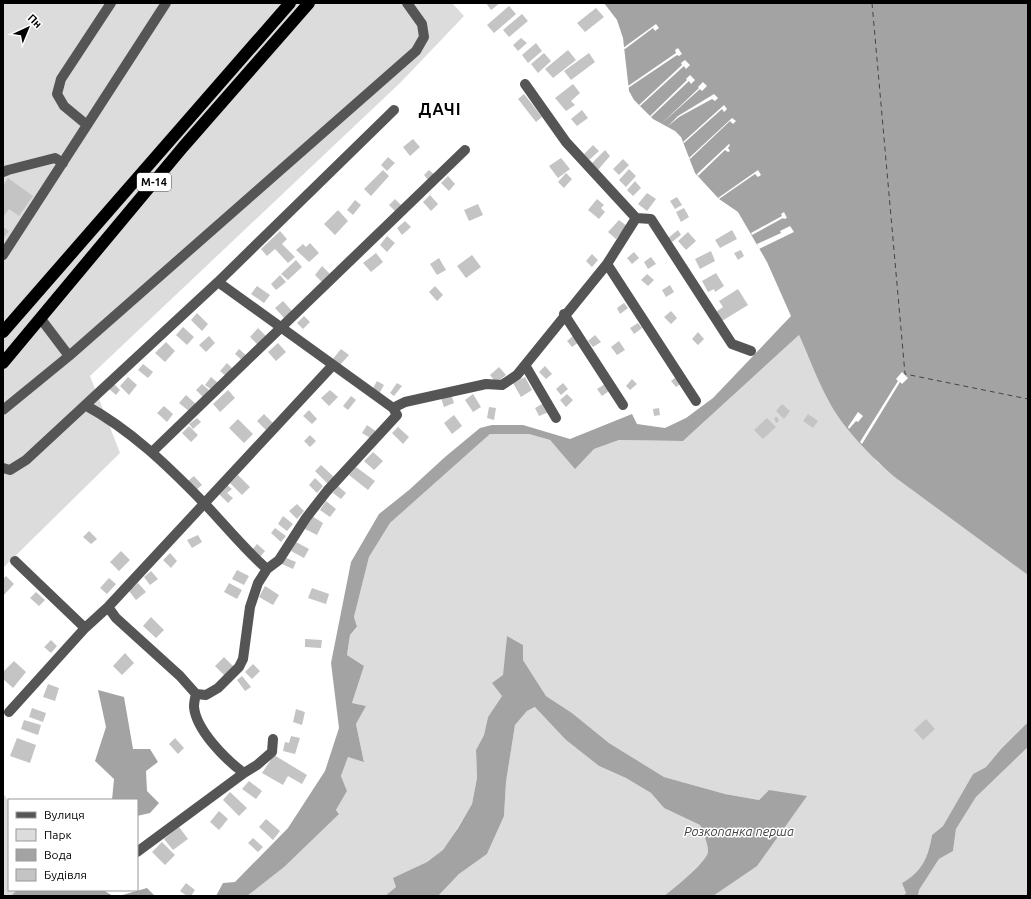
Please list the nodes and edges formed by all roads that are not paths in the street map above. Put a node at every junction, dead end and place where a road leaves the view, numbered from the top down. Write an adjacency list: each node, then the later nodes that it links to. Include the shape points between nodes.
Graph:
1 (111, 3): 8 (street, via 58,86 58,99)
2 (166, 3): 8 (street)
3 (290, 3): 19 (highway, М-14)
4 (309, 3): 17 (highway, М-14, via 183,147)
5 (408, 3): 21 (street, via 422,24 424,37 416,51)
6 (525, 84): 12 (street, via 566,142)
7 (394, 110): 15 (street)
8 (87, 125): 10 (street)
9 (465, 150): 18 (street)
10 (62, 163): 11 (street, via 54,158); 13 (street)
11 (3, 172)
12 (636, 218): 14 (street); 20 (street, via 650,219 732,344)
13 (3, 255)
14 (607, 264): 16 (street); 25 (street)
15 (218, 282): 18 (street); 26 (street)
16 (564, 314): 24 (street); 27 (street)
17 (41, 319): 21 (street); 22 (highway, М-14)
18 (281, 327): 23 (street); 31 (street)
19 (3, 332)
20 (751, 351)
21 (70, 356): 29 (street)
22 (3, 363)
23 (333, 365): 28 (street); 33 (street)
24 (525, 365): 28 (street, via 502,385 486,384 405,402); 30 (street)
25 (696, 401)
26 (85, 404): 31 (street, via 107,416); 32 (street, via 26,460 10,470)
27 (623, 405)
28 (393, 408): 35 (street, via 397,415 327,491 279,560)
29 (3, 410)
30 (556, 418)
31 (152, 452): 33 (street)
32 (3, 468)
33 (205, 504): 35 (street, via 248,552); 36 (street)
34 (15, 561): 37 (street)
35 (267, 569): 38 (street, via 258,583 250,607 243,659 239,668 206,695)
36 (108, 607): 37 (street); 38 (street, via 116,618 180,676)
37 (85, 628): 39 (street)
38 (196, 694): 41 (street, via 194,707 199,723 234,766)
39 (9, 712)
40 (273, 739): 41 (street, via 272,752)
41 (244, 773): 42 (street)
42 (138, 851)

